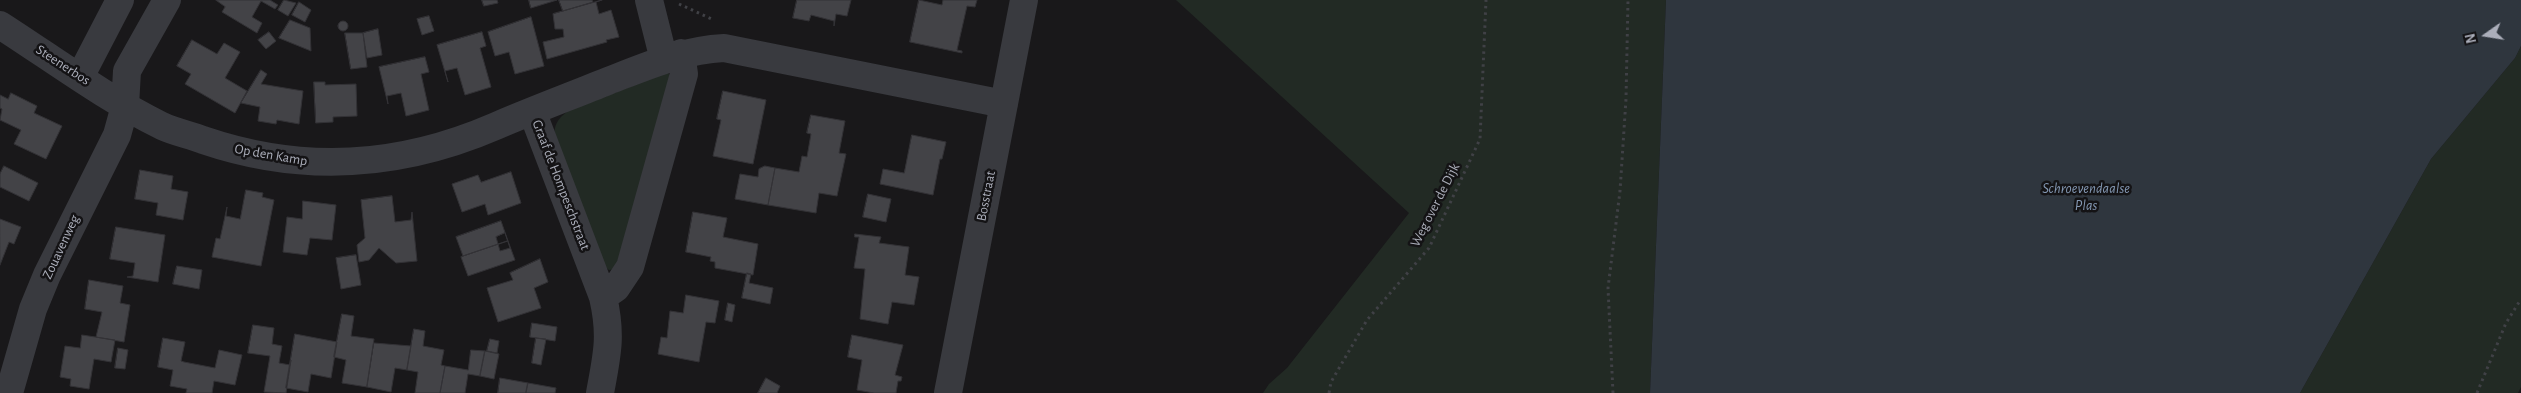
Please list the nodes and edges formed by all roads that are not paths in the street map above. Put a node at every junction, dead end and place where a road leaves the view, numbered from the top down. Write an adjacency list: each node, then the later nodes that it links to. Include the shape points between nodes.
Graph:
1 (120, 0): 7 (street)
2 (167, 0): 9 (street, via 127,71)
3 (649, 0): 6 (street)
4 (1024, 0): 8 (street, Bosstraat)
5 (0, 25): 7 (street, Steenerbos)
6 (673, 56): 8 (street, Graaf de Hompeschstraat, via 724,48); 10 (street, Graaf de Hompeschstraat); 11 (street, via 684,74 630,267 616,288)
7 (80, 77): 9 (street, Steenerbos)
8 (1004, 104): 14 (street, Bosstraat)
9 (125, 106): 10 (street, Op den Kamp, via 164,127 219,145 263,157 314,163 366,162 412,155 465,140); 12 (street, Zouavenweg, via 117,135 46,275)
10 (532, 111): 11 (street, Graaf de Hompeschstraat)
11 (603, 297): 13 (street, Graaf de Hompeschstraat, via 609,343)
12 (9, 393)
13 (600, 393)
14 (948, 393)

